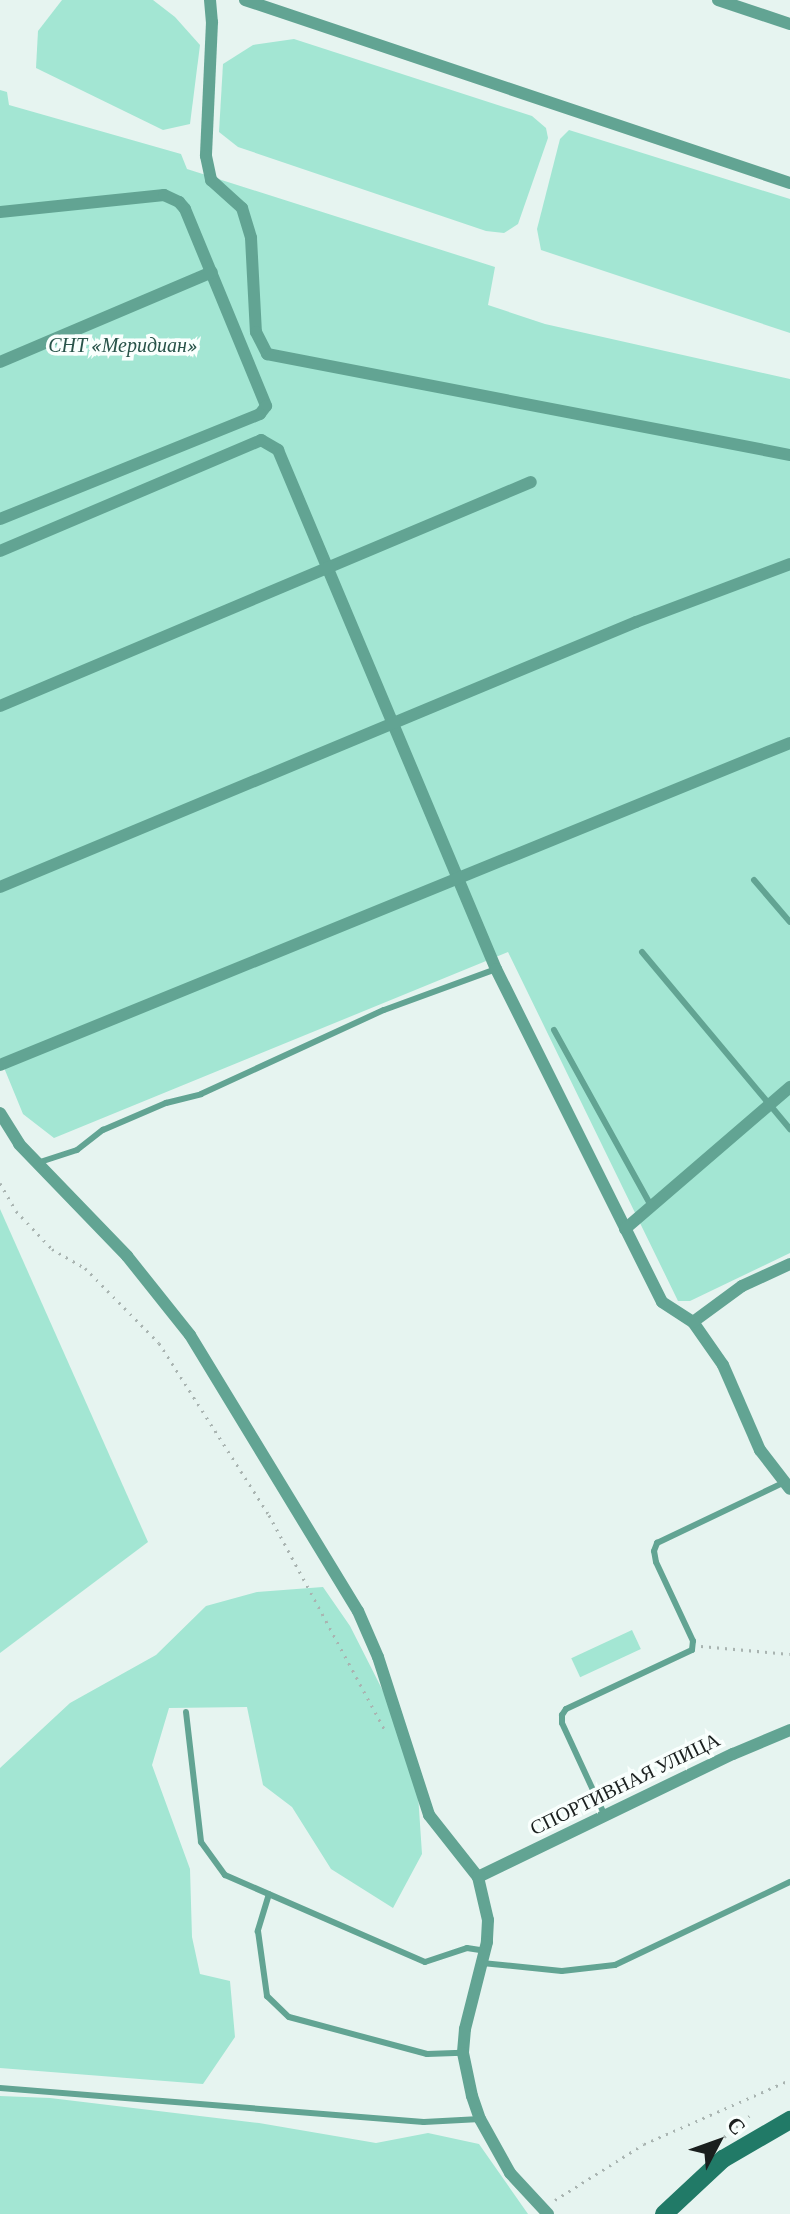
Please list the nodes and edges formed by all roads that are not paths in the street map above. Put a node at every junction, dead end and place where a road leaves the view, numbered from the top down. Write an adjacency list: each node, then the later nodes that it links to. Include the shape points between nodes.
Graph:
1 (210, 0): 9 (street, via 206,156 211,180 242,208 251,238 256,332 267,354)
2 (245, 0): 5 (street)
3 (718, 0): 4 (street)
4 (790, 24)
5 (790, 183)
6 (0, 212): 7 (street, via 164,195 185,209)
7 (212, 272): 8 (street); 11 (street, via 265,399 264,410)
8 (0, 362)
9 (790, 455)
10 (531, 482): 14 (street)
11 (0, 519)
12 (0, 551): 14 (street, via 261,440 278,450)
13 (790, 564): 16 (street, via 636,622)
14 (328, 568): 15 (street); 16 (street)
15 (0, 706)
16 (394, 725): 18 (street); 20 (street)
17 (790, 743): 18 (street)
18 (459, 879): 23 (street); 25 (street)
19 (754, 880): 21 (lane)
20 (0, 887)
21 (790, 922)
22 (642, 952): 27 (lane)
23 (496, 969): 30 (lane, via 384,1010 201,1094 103,1130 77,1150); 32 (street)
24 (554, 1030): 31 (lane)
25 (0, 1065)
26 (790, 1087): 27 (street)
27 (771, 1104): 29 (lane); 31 (street)
28 (0, 1113): 30 (street)
29 (790, 1129)
30 (37, 1163): 39 (street, via 127,1256 190,1335 358,1611 429,1815)
31 (651, 1206): 32 (street)
32 (625, 1229): 34 (street, via 662,1302)
33 (790, 1264): 34 (street, via 742,1286)
34 (693, 1322): 35 (street, via 723,1365 760,1450)
35 (787, 1486): 38 (lane, via 657,1543 656,1562 694,1645 687,1654 562,1715)
36 (186, 1712): 41 (lane, via 201,1842 225,1875)
37 (790, 1730): 38 (street, СПОРТИВНАЯ УЛИЦА)
38 (605, 1816): 39 (street, СПОРТИВНАЯ УЛИЦА)
39 (478, 1877): 42 (street, via 488,1920)
40 (790, 1882): 42 (lane, via 615,1965 562,1971)
41 (269, 1894): 42 (lane, via 425,1962 467,1948); 43 (lane, via 258,1931 267,1996 289,2017 427,2054)
42 (484, 1957): 43 (street)
43 (463, 2053): 45 (street)
44 (0, 2088): 45 (lane, via 424,2122)
45 (480, 2119): 47 (street, via 510,2173)
46 (790, 2120): 48 (street, via 723,2159)
47 (545, 2211)
48 (664, 2214)

